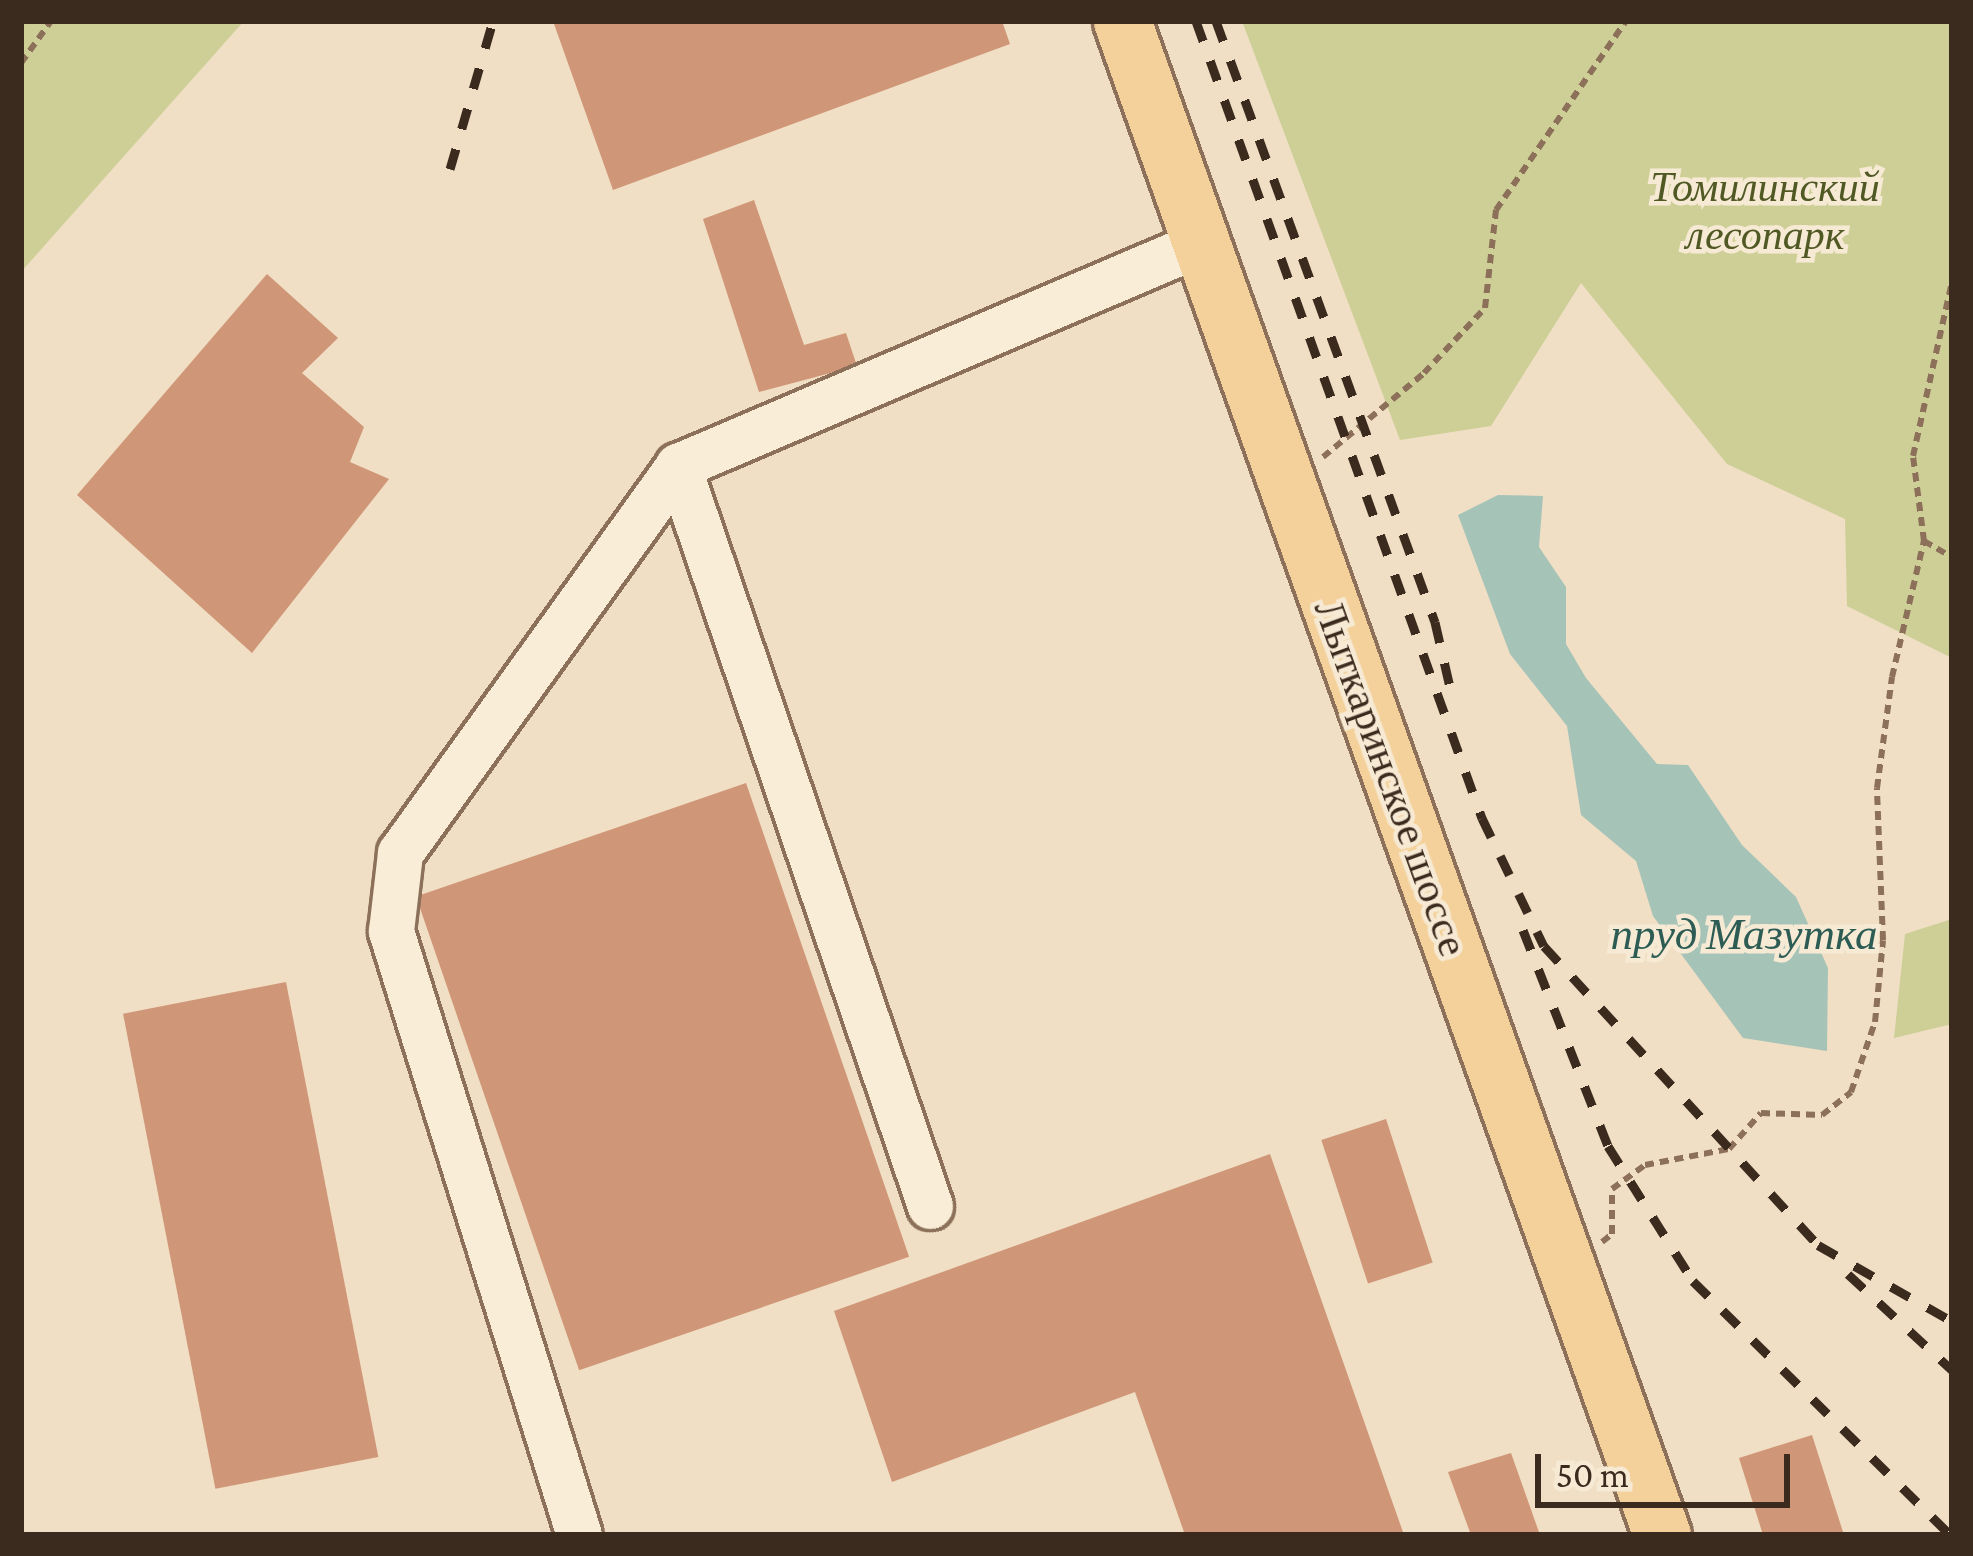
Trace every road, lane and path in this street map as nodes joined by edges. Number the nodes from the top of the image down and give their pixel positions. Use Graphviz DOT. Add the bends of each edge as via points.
graph roads {
  1 [pos="51,21"];
  2 [pos="1122,21"];
  3 [pos="1626,21"];
  4 [pos="21,63"];
  5 [pos="1201,243"];
  6 [pos="1952,281"];
  7 [pos="1316,463"];
  8 [pos="678,466"];
  9 [pos="1924,541"];
  10 [pos="1952,557"];
  11 [pos="930,1206"];
  12 [pos="1565,1269"];
  13 [pos="579,1535"];
  14 [pos="1662,1535"];
  1 -- 4 [label="path"];
  2 -- 5 [label="main road, Лыткаринское шоссе"];
  3 -- 7 [label="path" via="1496,210 1485,308 1424,374"];
  5 -- 8 [label="lane"];
  5 -- 12 [label="main road, Лыткаринское шоссе"];
  6 -- 9 [label="path" via="1913,456"];
  8 -- 11 [label="lane"];
  8 -- 13 [label="lane" via="400,853 391,931"];
  9 -- 10 [label="path"];
  9 -- 12 [label="path" via="1892,677 1877,788 1883,940 1875,1022 1851,1092 1822,1115 1761,1112 1729,1149 1645,1165 1612,1189 1612,1234"];
  12 -- 14 [label="main road, Лыткаринское шоссе"];
}
